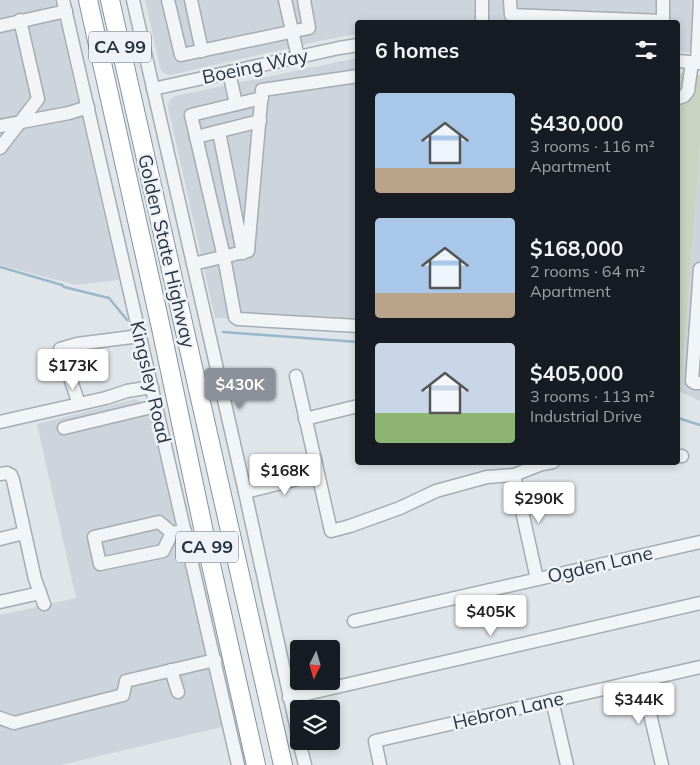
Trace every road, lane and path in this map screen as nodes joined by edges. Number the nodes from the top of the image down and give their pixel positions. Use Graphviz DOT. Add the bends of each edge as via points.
graph roads {
  1 [pos="88,0"];
  2 [pos="110,0"];
  3 [pos="133,0"];
  4 [pos="168,0"];
  5 [pos="191,0"];
  6 [pos="285,0"];
  7 [pos="304,0"];
  8 [pos="482,0"];
  9 [pos="510,0"];
  10 [pos="663,0"];
  11 [pos="700,0"];
  12 [pos="65,6"];
  13 [pos="20,20"];
  14 [pos="482,20"];
  15 [pos="619,20"];
  16 [pos="662,20"];
  17 [pos="0,26"];
  18 [pos="293,32"];
  19 [pos="355,46"];
  20 [pos="202,51"];
  21 [pos="298,57"];
  22 [pos="680,61"];
  23 [pos="696,63"];
  24 [pos="229,72"];
  25 [pos="355,76"];
  26 [pos="153,89"];
  27 [pos="262,98"];
  28 [pos="680,98"];
  29 [pos="236,104"];
  30 [pos="88,107"];
  31 [pos="260,121"];
  32 [pos="20,122"];
  33 [pos="0,126"];
  34 [pos="219,132"];
  35 [pos="196,137"];
  36 [pos="0,148"];
  37 [pos="243,253"];
  38 [pos="224,257"];
  39 [pos="193,264"];
  40 [pos="700,269"];
  41 [pos="698,312"];
  42 [pos="355,326"];
  43 [pos="140,336"];
  44 [pos="296,376"];
  45 [pos="700,383"];
  46 [pos="152,387"];
  47 [pos="79,404"];
  48 [pos="156,406"];
  49 [pos="355,407"];
  50 [pos="305,419"];
  51 [pos="0,422"];
  52 [pos="64,428"];
  53 [pos="539,465"];
  54 [pos="0,474"];
  55 [pos="318,474"];
  56 [pos="514,475"];
  57 [pos="245,492"];
  58 [pos="185,531"];
  59 [pos="24,533"];
  60 [pos="172,533"];
  61 [pos="0,539"];
  62 [pos="700,542"];
  63 [pos="537,579"];
  64 [pos="0,602"];
  65 [pos="700,603"];
  66 [pos="354,621"];
  67 [pos="215,660"];
  68 [pos="700,667"];
  69 [pos="171,670"];
  70 [pos="642,680"];
  71 [pos="178,692"];
  72 [pos="289,698"];
  73 [pos="552,700"];
  74 [pos="290,702"];
  75 [pos="0,718"];
  76 [pos="301,750"];
  77 [pos="238,765"];
  78 [pos="256,765"];
  79 [pos="283,765"];
  80 [pos="305,765"];
  81 [pos="380,765"];
  82 [pos="567,765"];
  83 [pos="662,765"];
  1 -- 78 [label="highway, Golden State Highway / CA 99"];
  2 -- 79 [label="highway, Golden State Highway / CA 99"];
  3 -- 26 [label="street"];
  4 -- 20 [label="street" via="181,55"];
  5 -- 20 [label="street"];
  6 -- 18 [label="street"];
  7 -- 18 [label="street" via="309,28"];
  8 -- 14 [label="street"];
  9 -- 15 [label="street" via="511,15"];
  10 -- 16 [label="street"];
  11 -- 23 [label="street"];
  12 -- 13 [label="street"];
  12 -- 30 [label="street, Kingsley Road"];
  13 -- 17 [label="street"];
  13 -- 32 [label="street" via="38,99"];
  18 -- 20 [label="street"];
  18 -- 21 [label="street"];
  19 -- 21 [label="street, Boeing Way"];
  21 -- 24 [label="street, Boeing Way"];
  22 -- 23 [label="street"];
  23 -- 28 [label="street" via="688,91"];
  24 -- 26 [label="street, Boeing Way"];
  24 -- 29 [label="street"];
  25 -- 27 [label="street" via="262,90"];
  26 -- 39 [label="street"];
  27 -- 29 [label="street"];
  27 -- 31 [label="street"];
  29 -- 35 [label="street" via="191,115"];
  30 -- 32 [label="street"];
  30 -- 43 [label="street, Kingsley Road"];
  31 -- 34 [label="street"];
  31 -- 37 [label="street" via="248,252"];
  32 -- 33 [label="street"];
  32 -- 36 [label="street"];
  34 -- 35 [label="street"];
  34 -- 37 [label="street"];
  35 -- 38 [label="street"];
  37 -- 38 [label="street"];
  38 -- 39 [label="street"];
  38 -- 42 [label="street" via="238,319"];
  39 -- 57 [label="street"];
  40 -- 41 [label="street"];
  41 -- 45 [label="street" via="692,381"];
  43 -- 46 [label="street, Kingsley Road"];
  43 -- 47 [label="street" via="60,349"];
  44 -- 50 [label="street"];
  46 -- 47 [label="street"];
  46 -- 48 [label="street, Kingsley Road"];
  47 -- 51 [label="street"];
  48 -- 52 [label="street"];
  48 -- 58 [label="street, Kingsley Road"];
  49 -- 50 [label="street"];
  50 -- 55 [label="street"];
  53 -- 56 [label="street"];
  54 -- 59 [label="street" via="11,475"];
  55 -- 56 [label="street" via="331,531 400,508 436,491 487,477"];
  55 -- 57 [label="street"];
  56 -- 63 [label="street"];
  57 -- 72 [label="street"];
  58 -- 60 [label="street"];
  58 -- 67 [label="street, Kingsley Road"];
  59 -- 61 [label="street"];
  59 -- 64 [label="street" via="42,598"];
  60 -- 60 [label="street" via="159,522 94,537 100,564 164,551"];
  62 -- 63 [label="street, Ogden Lane"];
  63 -- 66 [label="street, Ogden Lane"];
  65 -- 72 [label="street"];
  67 -- 69 [label="street"];
  67 -- 77 [label="street, Kingsley Road"];
  68 -- 70 [label="street, Hebron Lane"];
  69 -- 71 [label="street"];
  69 -- 75 [label="street" via="126,681 123,695 14,723"];
  70 -- 73 [label="street, Hebron Lane"];
  70 -- 83 [label="street"];
  72 -- 74 [label="street"];
  73 -- 81 [label="street, Hebron Lane" via="374,740"];
  73 -- 82 [label="street"];
  76 -- 80 [label="street"];
}
